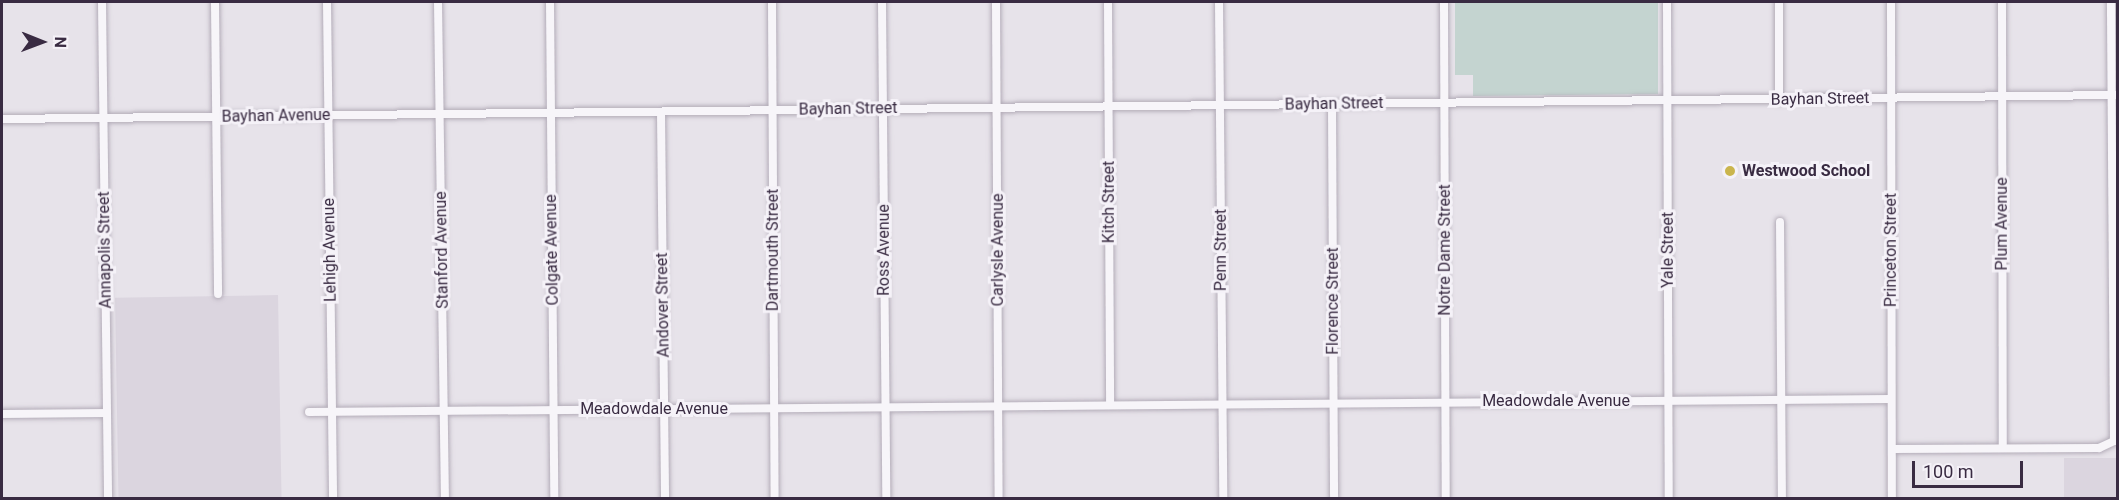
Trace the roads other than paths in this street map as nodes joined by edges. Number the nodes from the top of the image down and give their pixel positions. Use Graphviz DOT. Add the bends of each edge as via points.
graph roads {
  1 [pos="102,2"];
  2 [pos="215,2"];
  3 [pos="327,2"];
  4 [pos="438,2"];
  5 [pos="550,2"];
  6 [pos="772,2"];
  7 [pos="882,2"];
  8 [pos="996,2"];
  9 [pos="1108,2"];
  10 [pos="1220,2"];
  11 [pos="1444,2"];
  12 [pos="1667,2"];
  13 [pos="1779,2"];
  14 [pos="1891,2"];
  15 [pos="2002,2"];
  16 [pos="2111,2"];
  17 [pos="2115,95"];
  18 [pos="2002,97"];
  19 [pos="1891,98"];
  20 [pos="1779,100"];
  21 [pos="1667,101"];
  22 [pos="1444,104"];
  23 [pos="1332,105"];
  24 [pos="1220,106"];
  25 [pos="1108,107"];
  26 [pos="997,108"];
  27 [pos="883,109"];
  28 [pos="772,110"];
  29 [pos="661,112"];
  30 [pos="551,113"];
  31 [pos="440,114"];
  32 [pos="328,116"];
  33 [pos="216,117"];
  34 [pos="104,118"];
  35 [pos="2,119"];
  36 [pos="1780,222"];
  37 [pos="218,294"];
  38 [pos="1781,399"];
  39 [pos="1891,399"];
  40 [pos="1669,400"];
  41 [pos="1445,401"];
  42 [pos="1333,402"];
  43 [pos="1222,403"];
  44 [pos="999,404"];
  45 [pos="1110,404"];
  46 [pos="885,407"];
  47 [pos="774,408"];
  48 [pos="554,409"];
  49 [pos="665,409"];
  50 [pos="444,411"];
  51 [pos="309,412"];
  52 [pos="332,412"];
  53 [pos="107,413"];
  54 [pos="2,414"];
  55 [pos="2003,447"];
  56 [pos="1892,449"];
  57 [pos="108,498"];
  58 [pos="333,498"];
  59 [pos="445,498"];
  60 [pos="554,498"];
  61 [pos="665,498"];
  62 [pos="775,498"];
  63 [pos="886,498"];
  64 [pos="999,498"];
  65 [pos="1223,498"];
  66 [pos="1334,498"];
  67 [pos="1446,498"];
  68 [pos="1669,498"];
  69 [pos="1782,498"];
  70 [pos="1892,498"];
  1 -- 34 [label="street, Annapolis Street"];
  2 -- 33 [label="street"];
  3 -- 32 [label="street, Lehigh Avenue"];
  4 -- 31 [label="street, Stanford Avenue"];
  5 -- 30 [label="street, Colgate Avenue"];
  6 -- 28 [label="street, Dartmouth Street"];
  7 -- 27 [label="street, Ross Avenue"];
  8 -- 26 [label="street, Carlysle Avenue"];
  9 -- 25 [label="street, Kitch Street"];
  10 -- 24 [label="street, Penn Street"];
  11 -- 22 [label="street, Notre Dame Street"];
  12 -- 21 [label="street, Yale Street"];
  13 -- 20 [label="street"];
  14 -- 19 [label="street, Princeton Street"];
  15 -- 18 [label="street, Plum Avenue"];
  16 -- 17 [label="street"];
  17 -- 18 [label="street, Bayhan Street"];
  17 -- 55 [label="street" via="2114,441 2099,448"];
  18 -- 19 [label="street, Bayhan Street"];
  18 -- 55 [label="street, Plum Avenue"];
  19 -- 20 [label="street, Bayhan Street"];
  19 -- 39 [label="street, Princeton Street"];
  20 -- 21 [label="street, Bayhan Street"];
  21 -- 22 [label="street, Bayhan Street"];
  21 -- 40 [label="street, Yale Street"];
  22 -- 23 [label="street, Bayhan Street"];
  22 -- 41 [label="street, Notre Dame Street"];
  23 -- 24 [label="street, Bayhan Street"];
  23 -- 42 [label="street, Florence Street"];
  24 -- 25 [label="street, Bayhan Street"];
  24 -- 43 [label="street, Penn Street"];
  25 -- 26 [label="street, Bayhan Street"];
  25 -- 45 [label="street, Kitch Street"];
  26 -- 27 [label="street, Bayhan Street"];
  26 -- 44 [label="street, Carlysle Avenue"];
  27 -- 28 [label="street, Bayhan Street"];
  27 -- 46 [label="street, Ross Avenue"];
  28 -- 29 [label="street, Bayhan Street"];
  28 -- 47 [label="street, Dartmouth Street"];
  29 -- 30 [label="street, Bayhan Street"];
  29 -- 49 [label="street, Andover Street"];
  30 -- 31 [label="street, Bayhan Avenue"];
  30 -- 48 [label="street, Colgate Avenue"];
  31 -- 32 [label="street, Bayhan Avenue"];
  31 -- 50 [label="street, Stanford Avenue"];
  32 -- 33 [label="street, Bayhan Avenue"];
  32 -- 52 [label="street, Lehigh Avenue"];
  33 -- 34 [label="street, Bayhan Avenue"];
  33 -- 37 [label="street"];
  34 -- 35 [label="street, Bayhan Avenue"];
  34 -- 53 [label="street, Annapolis Street"];
  36 -- 38 [label="street"];
  38 -- 39 [label="street, Meadowdale Avenue"];
  38 -- 40 [label="street, Meadowdale Avenue"];
  38 -- 69 [label="street"];
  39 -- 56 [label="street, Princeton Street"];
  40 -- 41 [label="street, Meadowdale Avenue"];
  40 -- 68 [label="street, Yale Street"];
  41 -- 42 [label="street, Meadowdale Avenue"];
  41 -- 67 [label="street, Notre Dame Street"];
  42 -- 43 [label="street, Meadowdale Avenue"];
  42 -- 66 [label="street, Florence Street"];
  43 -- 45 [label="street, Meadowdale Avenue"];
  43 -- 65 [label="street, Penn Street"];
  44 -- 45 [label="street, Meadowdale Avenue"];
  44 -- 46 [label="street, Meadowdale Avenue"];
  44 -- 64 [label="street, Carlysle Avenue"];
  46 -- 47 [label="street, Meadowdale Avenue"];
  46 -- 63 [label="street, Ross Avenue"];
  47 -- 49 [label="street, Meadowdale Avenue"];
  47 -- 62 [label="street, Dartmouth Street"];
  48 -- 49 [label="street, Meadowdale Avenue"];
  48 -- 50 [label="street, Meadowdale Avenue"];
  48 -- 60 [label="street, Colgate Avenue"];
  49 -- 61 [label="street, Andover Street"];
  50 -- 52 [label="street, Meadowdale Avenue"];
  50 -- 59 [label="street, Stanford Avenue"];
  51 -- 52 [label="street, Meadowdale Avenue"];
  52 -- 58 [label="street, Lehigh Avenue"];
  53 -- 54 [label="street"];
  53 -- 57 [label="street, Annapolis Street"];
  55 -- 56 [label="street"];
  56 -- 70 [label="street, Princeton Street"];
}
